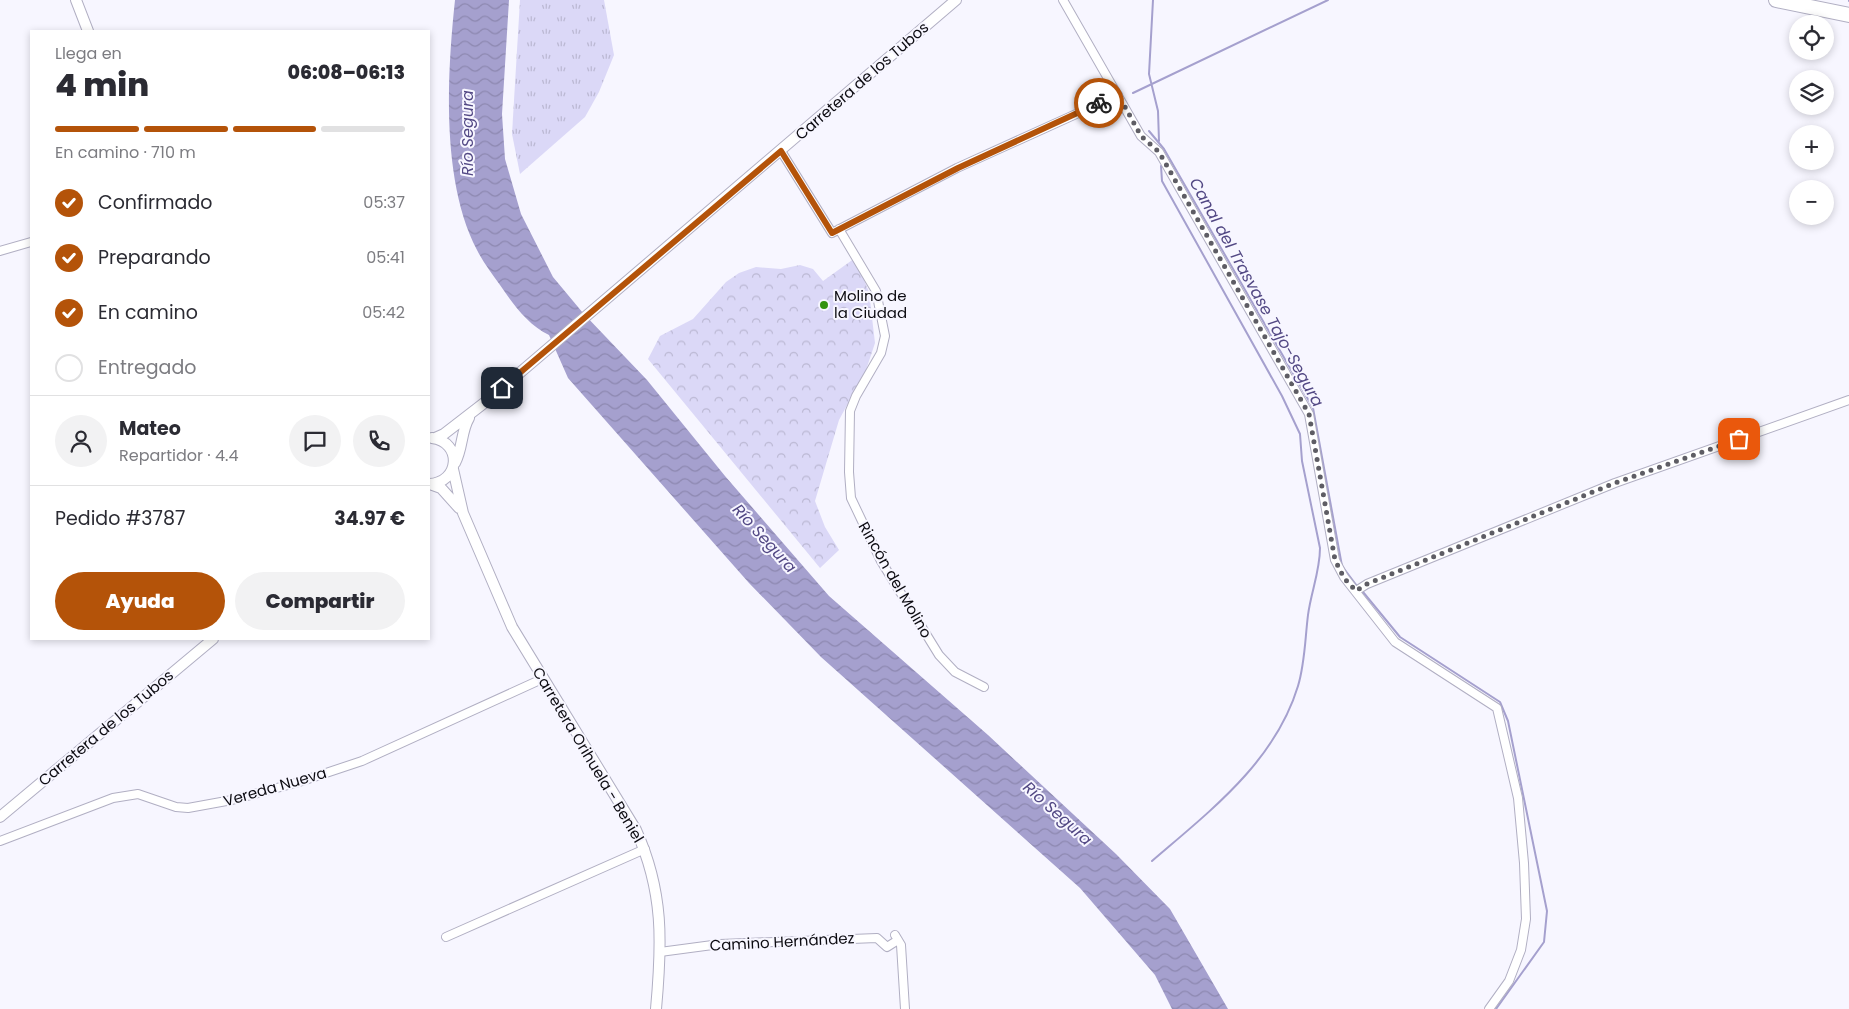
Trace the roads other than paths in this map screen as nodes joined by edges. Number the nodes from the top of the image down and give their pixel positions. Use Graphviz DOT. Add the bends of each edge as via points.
graph roads {
  1 [pos="76,0"];
  2 [pos="956,0"];
  3 [pos="1062,0"];
  4 [pos="1776,0"];
  5 [pos="1849,15"];
  6 [pos="88,30"];
  7 [pos="1118,94"];
  8 [pos="781,151"];
  9 [pos="839,229"];
  10 [pos="30,242"];
  11 [pos="0,251"];
  12 [pos="1849,400"];
  13 [pos="471,415"];
  14 [pos="431,438"];
  15 [pos="453,467"];
  16 [pos="430,484"];
  17 [pos="430,484"];
  18 [pos="463,514"];
  19 [pos="1356,591"];
  20 [pos="211,640"];
  21 [pos="542,679"];
  22 [pos="984,687"];
  23 [pos="0,817"];
  24 [pos="0,841"];
  25 [pos="645,849"];
  26 [pos="446,937"];
  27 [pos="660,952"];
  28 [pos="656,1009"];
  29 [pos="904,1009"];
  30 [pos="1489,1009"];
  1 -- 6 [label="street"];
  2 -- 8 [label="street, Carretera de los Tubos"];
  3 -- 7 [label="street"];
  4 -- 5 [label="highway"];
  7 -- 9 [label="street" via="958,168"];
  7 -- 19 [label="street" via="1141,136 1159,152 1309,414 1335,560 1344,578"];
  8 -- 9 [label="street" via="832,233"];
  8 -- 13 [label="street, Carretera de los Tubos"];
  9 -- 22 [label="street, Rincón del Molino" via="876,291 885,336 881,354 850,411 851,498 881,561 939,655 955,672"];
  10 -- 11 [label="street"];
  12 -- 19 [label="street" via="1615,483"];
  13 -- 14 [label="street, Carretera de los Tubos"];
  13 -- 15 [label="street"];
  14 -- 15 [label="street, Carretera Orihuela - Beniel" via="444,442 451,450"];
  15 -- 16 [label="street" via="444,480"];
  15 -- 18 [label="street, Carretera Orihuela - Beniel"];
  17 -- 18 [label="street, Carretera Orihuela - Beniel" via="441,488"];
  18 -- 21 [label="street, Carretera Orihuela - Beniel" via="512,626"];
  19 -- 30 [label="street" via="1396,642 1497,708 1518,798 1526,919 1521,950 1509,981"];
  20 -- 23 [label="street, Carretera de los Tubos"];
  21 -- 24 [label="street, Vereda Nueva" via="362,761 299,782 188,808 138,794 113,798"];
  21 -- 25 [label="street, Carretera Orihuela - Beniel"];
  25 -- 26 [label="street"];
  25 -- 27 [label="street, Carretera Orihuela - Beniel" via="659,902"];
  27 -- 28 [label="street, Carretera Orihuela - Beniel"];
  27 -- 29 [label="street, Camino Hernández" via="720,944 877,938 887,947 897,938 901,945"];
}
